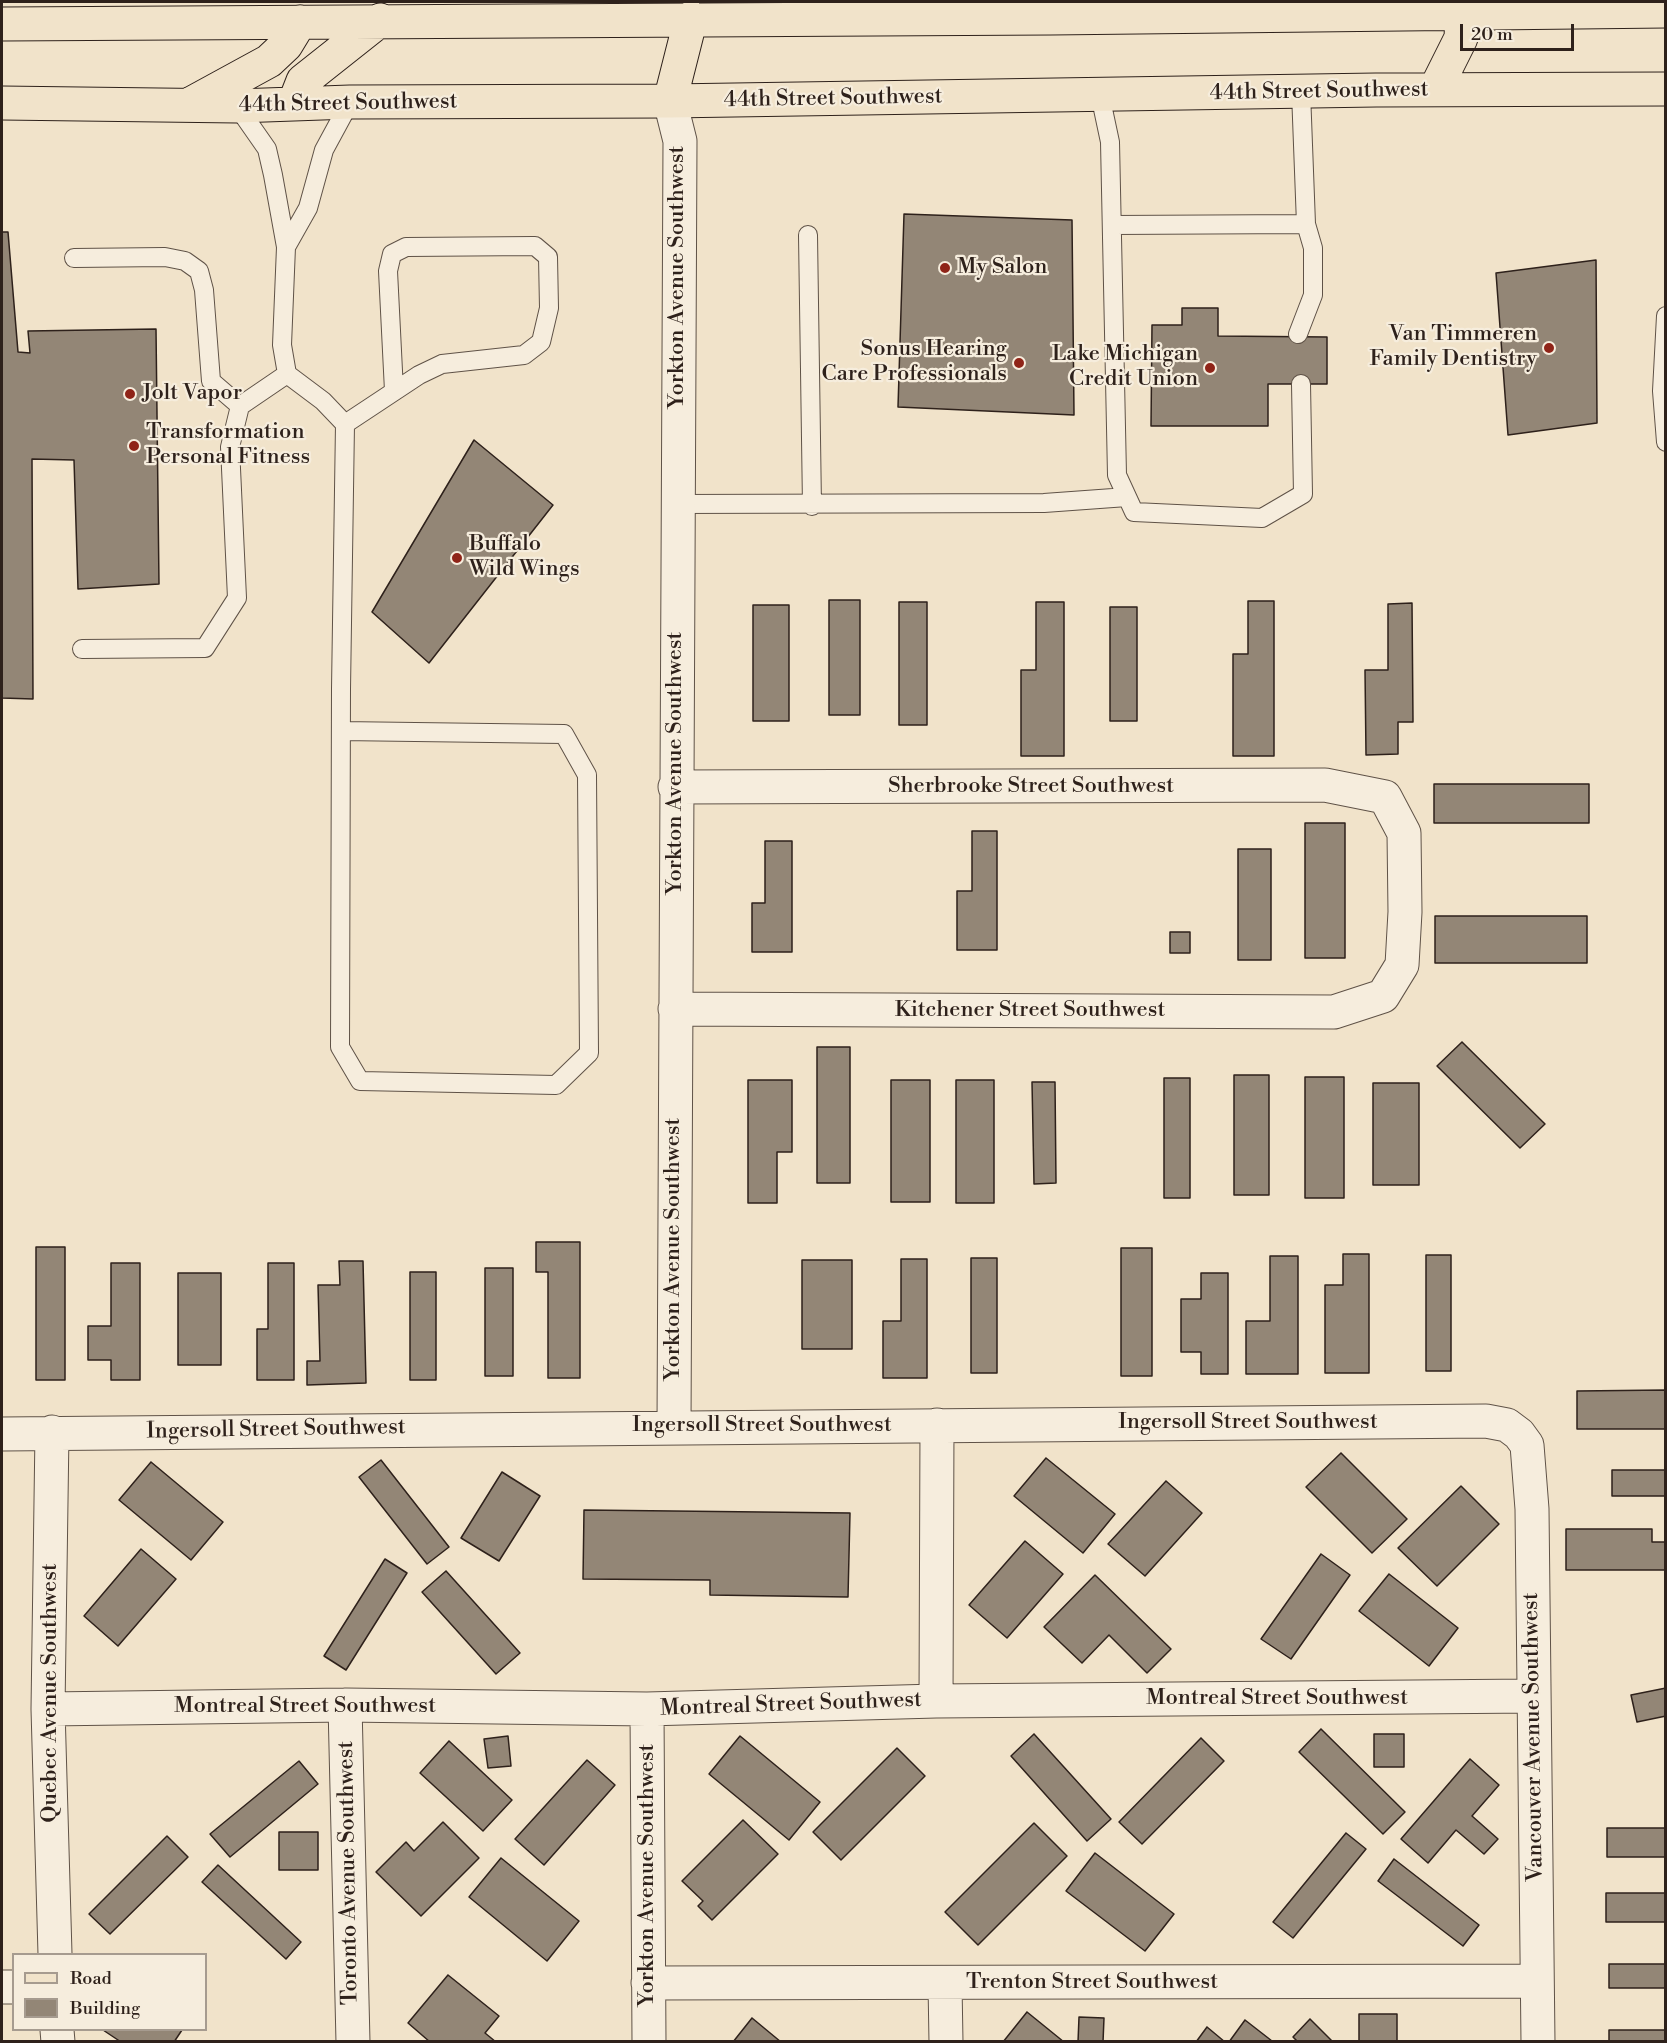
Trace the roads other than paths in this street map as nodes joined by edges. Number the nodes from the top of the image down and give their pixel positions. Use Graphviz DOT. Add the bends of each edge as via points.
graph roads {
  1 [pos="1036,10"];
  2 [pos="1665,11"];
  3 [pos="300,12"];
  4 [pos="1462,14"];
  5 [pos="691,18"];
  6 [pos="380,21"];
  7 [pos="2,24"];
  8 [pos="1665,89"];
  9 [pos="1435,90"];
  10 [pos="1301,92"];
  11 [pos="1100,95"];
  12 [pos="670,101"];
  13 [pos="350,102"];
  14 [pos="2,103"];
  15 [pos="294,104"];
  16 [pos="188,106"];
  17 [pos="237,106"];
  18 [pos="1305,224"];
  19 [pos="1112,225"];
  20 [pos="808,234"];
  21 [pos="286,247"];
  22 [pos="74,258"];
  23 [pos="1665,316"];
  24 [pos="1298,334"];
  25 [pos="287,374"];
  26 [pos="1301,384"];
  27 [pos="394,391"];
  28 [pos="240,406"];
  29 [pos="345,424"];
  30 [pos="1665,442"];
  31 [pos="1127,497"];
  32 [pos="677,504"];
  33 [pos="812,506"];
  34 [pos="82,649"];
  35 [pos="341,731"];
  36 [pos="675,787"];
  37 [pos="1383,996"];
  38 [pos="675,1009"];
  39 [pos="937,1425"];
  40 [pos="674,1426"];
  41 [pos="52,1432"];
  42 [pos="2,1434"];
  43 [pos="1519,1434"];
  44 [pos="1533,1696"];
  45 [pos="936,1701"];
  46 [pos="345,1705"];
  47 [pos="48,1709"];
  48 [pos="646,1709"];
  49 [pos="55,1953"];
  50 [pos="1537,1981"];
  51 [pos="648,1983"];
  52 [pos="945,1984"];
  53 [pos="353,2042"];
  54 [pos="649,2042"];
  55 [pos="946,2042"];
  56 [pos="1538,2042"];
  1 -- 4 [label="main road"];
  1 -- 5 [label="main road"];
  2 -- 4 [label="main road"];
  3 -- 6 [label="main road"];
  3 -- 7 [label="main road"];
  3 -- 16 [label="main road" via="286,45 269,61"];
  4 -- 9 [label="main road" via="1461,38"];
  5 -- 6 [label="main road"];
  5 -- 12 [label="main road"];
  6 -- 15 [label="main road" via="303,81"];
  8 -- 9 [label="main road, 44th Street Southwest"];
  9 -- 10 [label="main road, 44th Street Southwest"];
  10 -- 11 [label="main road, 44th Street Southwest"];
  10 -- 18 [label="lane"];
  11 -- 12 [label="main road, 44th Street Southwest"];
  11 -- 19 [label="lane" via="1110,142"];
  12 -- 13 [label="main road, 44th Street Southwest"];
  12 -- 32 [label="street, Yorkton Avenue Southwest" via="680,141"];
  13 -- 15 [label="main road, 44th Street Southwest"];
  13 -- 21 [label="lane" via="324,150 308,208"];
  14 -- 16 [label="main road, 44th Street Southwest"];
  15 -- 17 [label="main road, 44th Street Southwest"];
  16 -- 17 [label="main road, 44th Street Southwest"];
  17 -- 21 [label="lane" via="267,149"];
  18 -- 19 [label="lane"];
  18 -- 24 [label="lane" via="1313,248 1313,296"];
  19 -- 31 [label="lane" via="1117,475"];
  20 -- 33 [label="lane"];
  21 -- 25 [label="lane" via="282,345"];
  22 -- 28 [label="lane" via="165,257 185,261 199,271 211,381"];
  23 -- 30 [label="lane"];
  25 -- 28 [label="lane"];
  25 -- 29 [label="lane" via="323,401"];
  26 -- 31 [label="lane" via="1303,494 1262,518 1134,512"];
  27 -- 27 [label="lane" via="442,364 524,354 542,342 549,308 548,257 535,246 406,247 392,254 388,271"];
  27 -- 29 [label="lane"];
  28 -- 34 [label="lane" via="230,447 237,598 205,648"];
  29 -- 35 [label="lane"];
  31 -- 33 [label="lane" via="1044,503"];
  32 -- 33 [label="lane"];
  32 -- 36 [label="street, Yorkton Avenue Southwest"];
  35 -- 35 [label="lane" via="340,1047 360,1081 556,1085 589,1053 587,775 564,734"];
  36 -- 37 [label="street, Sherbrooke Street Southwest" via="1325,785 1385,797 1404,833 1406,912 1402,965"];
  36 -- 38 [label="street, Yorkton Avenue Southwest"];
  37 -- 38 [label="street, Kitchener Street Southwest" via="1334,1012"];
  38 -- 40 [label="street, Yorkton Avenue Southwest"];
  39 -- 40 [label="street, Ingersoll Street Southwest"];
  39 -- 43 [label="street, Ingersoll Street Southwest" via="1486,1421 1507,1425"];
  39 -- 45 [label="street"];
  40 -- 41 [label="street, Ingersoll Street Southwest"];
  41 -- 42 [label="street, Ingersoll Street Southwest"];
  41 -- 47 [label="street, Quebec Avenue Southwest"];
  43 -- 44 [label="street, Vancouver Avenue Southwest" via="1527,1445 1532,1509"];
  44 -- 45 [label="street, Montreal Street Southwest"];
  44 -- 50 [label="street, Vancouver Avenue Southwest"];
  45 -- 48 [label="street, Montreal Street Southwest"];
  46 -- 47 [label="street, Montreal Street Southwest"];
  46 -- 48 [label="street, Montreal Street Southwest"];
  46 -- 53 [label="street, Toronto Avenue Southwest"];
  47 -- 49 [label="street, Quebec Avenue Southwest"];
  48 -- 51 [label="street, Yorkton Avenue Southwest"];
  50 -- 52 [label="street, Trenton Street Southwest"];
  50 -- 56 [label="street, Vancouver Avenue Southwest"];
  51 -- 52 [label="street, Trenton Street Southwest"];
  51 -- 54 [label="street, Yorkton Avenue Southwest"];
  52 -- 55 [label="street"];
}
